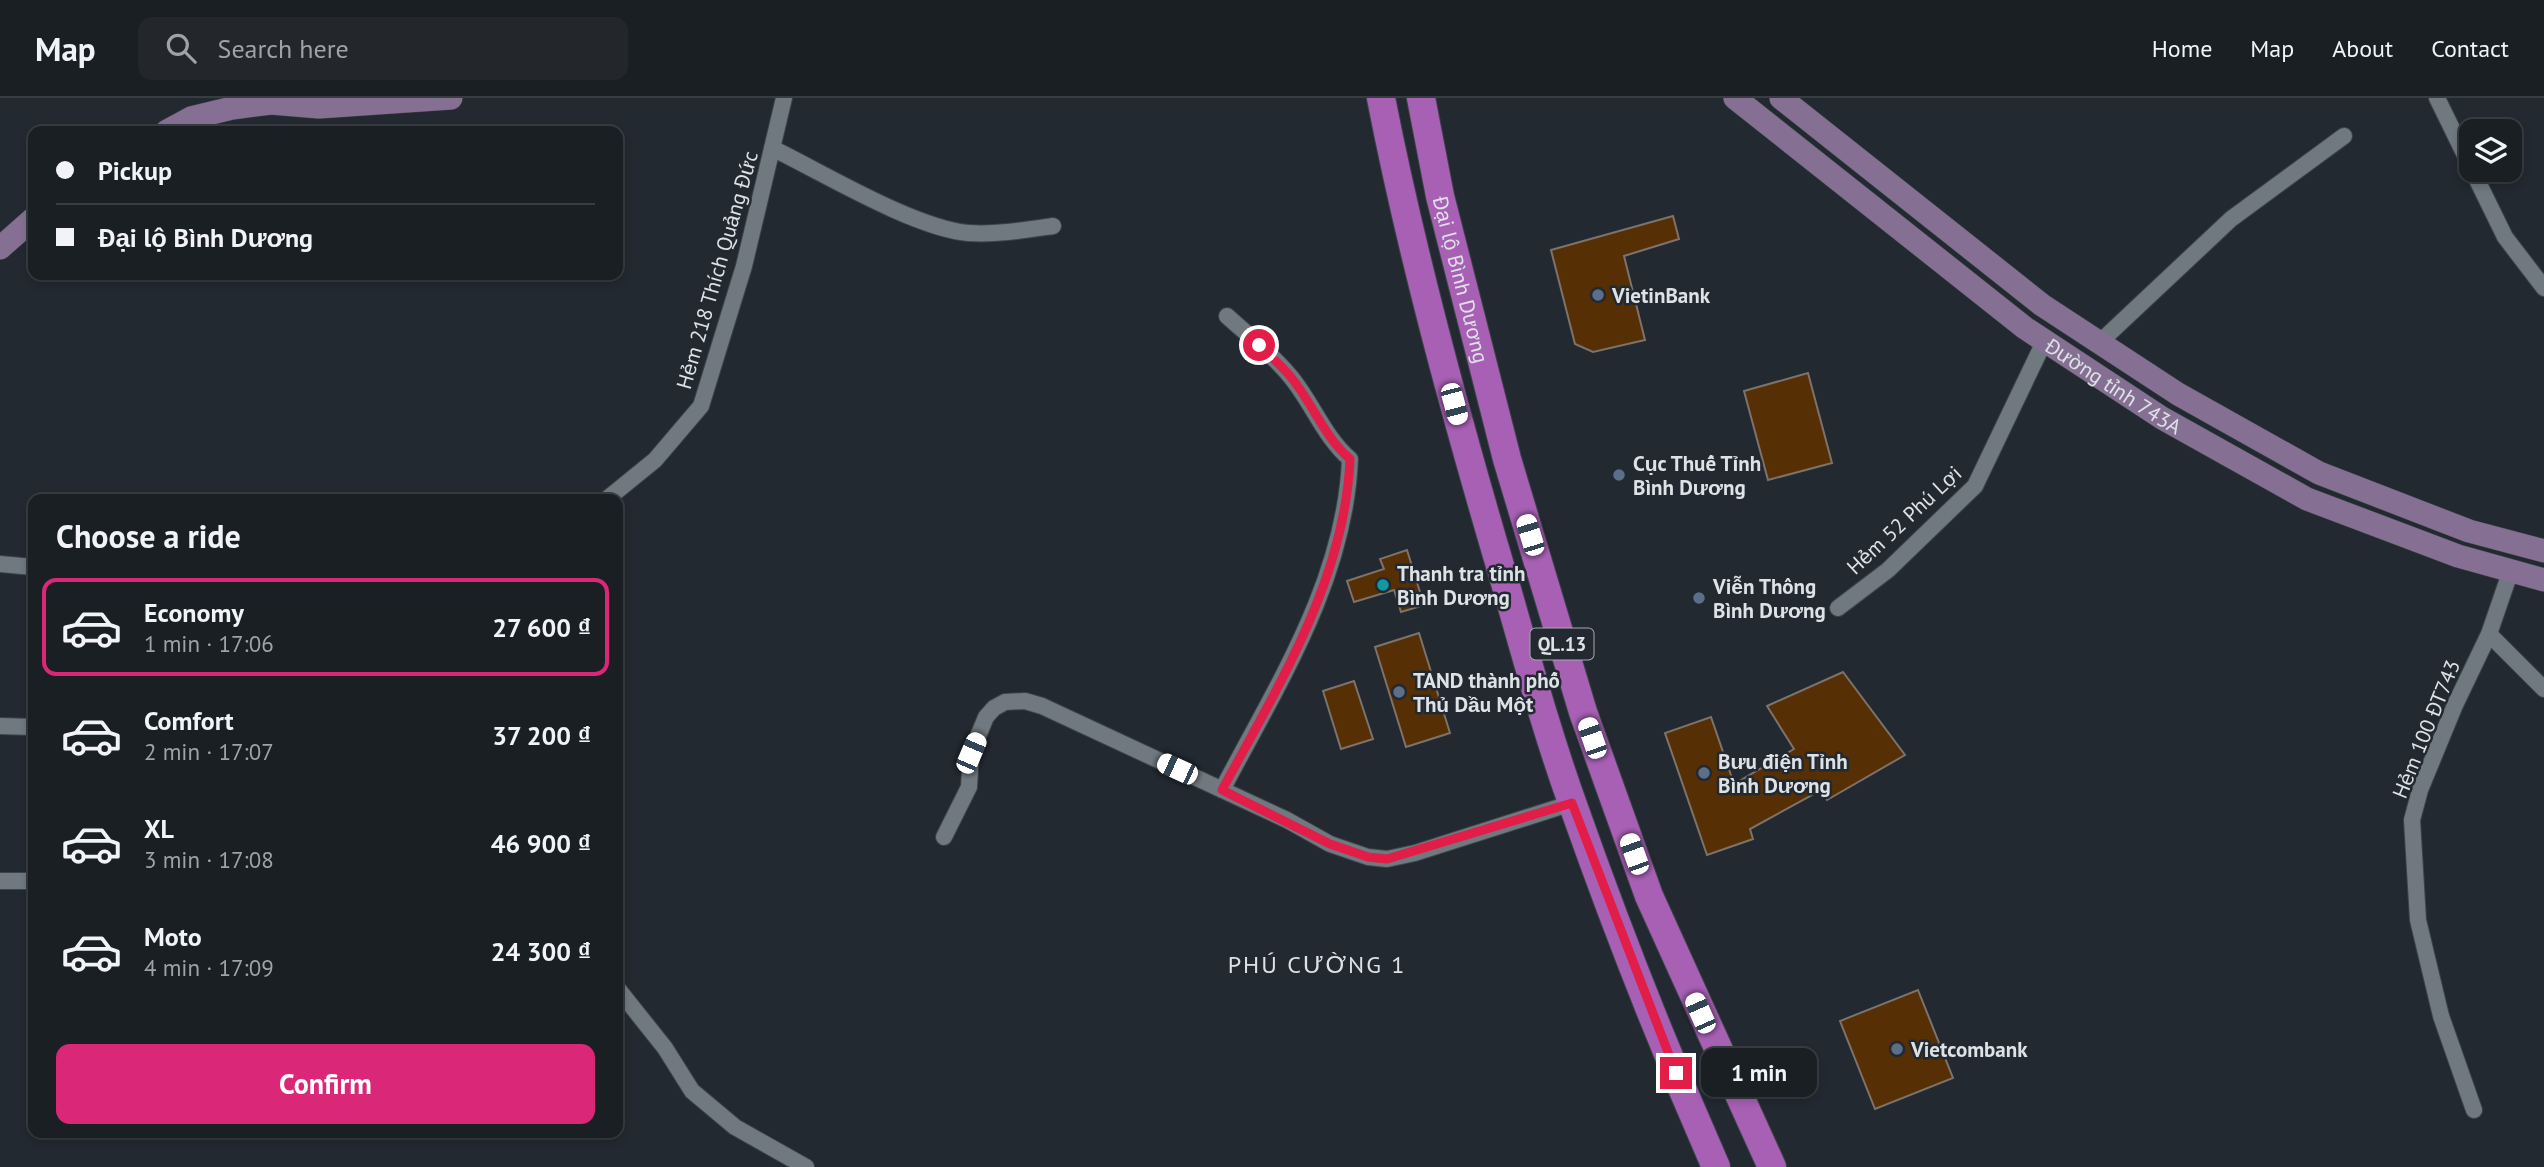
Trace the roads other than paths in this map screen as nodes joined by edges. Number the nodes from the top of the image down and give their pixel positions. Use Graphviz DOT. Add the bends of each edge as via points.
graph roads {
  1 [pos="451,98"];
  2 [pos="784,98"];
  3 [pos="1381,98"];
  4 [pos="1421,98"];
  5 [pos="1735,98"];
  6 [pos="1780,98"];
  7 [pos="2437,98"];
  8 [pos="278,101"];
  9 [pos="230,103"];
  10 [pos="1767,107"];
  11 [pos="176,126"];
  12 [pos="2344,136"];
  13 [pos="772,148"];
  14 [pos="28,223"];
  15 [pos="1053,226"];
  16 [pos="0,248"];
  17 [pos="2544,288"];
  18 [pos="1227,316"];
  19 [pos="2045,342"];
  20 [pos="2099,343"];
  21 [pos="613,494"];
  22 [pos="2544,551"];
  23 [pos="0,564"];
  24 [pos="28,567"];
  25 [pos="2511,570"];
  26 [pos="2544,580"];
  27 [pos="1838,608"];
  28 [pos="2489,634"];
  29 [pos="2544,689"];
  30 [pos="0,726"];
  31 [pos="28,727"];
  32 [pos="1222,790"];
  33 [pos="1611,790"];
  34 [pos="1572,803"];
  35 [pos="944,837"];
  36 [pos="0,881"];
  37 [pos="28,881"];
  38 [pos="623,995"];
  39 [pos="2474,1110"];
  40 [pos="773,1151"];
  41 [pos="767,1167"];
  42 [pos="806,1167"];
  43 [pos="1716,1167"];
  44 [pos="1772,1167"];
  1 -- 8 [label="main road" via="319,107"];
  2 -- 13 [label="street, Hẻm 218 Thích Quảng Đức"];
  3 -- 34 [label="highway, Đại lộ Bình Dương / QL.13" via="1400,197 1468,456"];
  4 -- 33 [label="highway, Đại lộ Bình Dương / QL.13" via="1440,196 1507,459"];
  5 -- 10 [label="main road, Đường tỉnh 743A"];
  6 -- 20 [label="main road, Đường tỉnh 743A" via="2042,305"];
  7 -- 17 [label="street" via="2505,237"];
  8 -- 9 [label="main road"];
  9 -- 11 [label="main road"];
  10 -- 19 [label="main road, Đường tỉnh 743A"];
  12 -- 20 [label="street" via="2231,219"];
  13 -- 15 [label="street" via="883,203 967,233"];
  13 -- 21 [label="street, Hẻm 218 Thích Quảng Đức" via="744,266 701,406 656,460"];
  14 -- 16 [label="main road"];
  18 -- 32 [label="street" via="1290,375 1334,446 1350,459 1347,505 1323,593"];
  19 -- 25 [label="main road, Đường tỉnh 743A" via="2162,418 2307,499 2458,556"];
  19 -- 27 [label="street, Hẻm 52 Phú Lợi" via="1975,486 1888,570"];
  20 -- 22 [label="main road, Đường tỉnh 743A" via="2178,394 2319,473 2469,531"];
  23 -- 24 [label="street"];
  25 -- 26 [label="main road, Đường tỉnh 743A"];
  25 -- 28 [label="street, Hẻm 100 ĐT743"];
  28 -- 29 [label="street"];
  28 -- 39 [label="street, Hẻm 100 ĐT743" via="2455,705 2412,820 2418,920 2441,1016"];
  30 -- 31 [label="street"];
  32 -- 34 [label="street" via="1330,844 1387,859"];
  32 -- 35 [label="street" via="1042,706 1006,702 986,717 971,753 969,787"];
  33 -- 34 [label="highway"];
  33 -- 44 [label="highway, Đại lộ Bình Dương / QL.13" via="1655,909"];
  34 -- 43 [label="highway, Đại lộ Bình Dương / QL.13"];
  36 -- 37 [label="street"];
  38 -- 40 [label="street" via="692,1091"];
  40 -- 41 [label="street"];
  40 -- 42 [label="street"];
}
